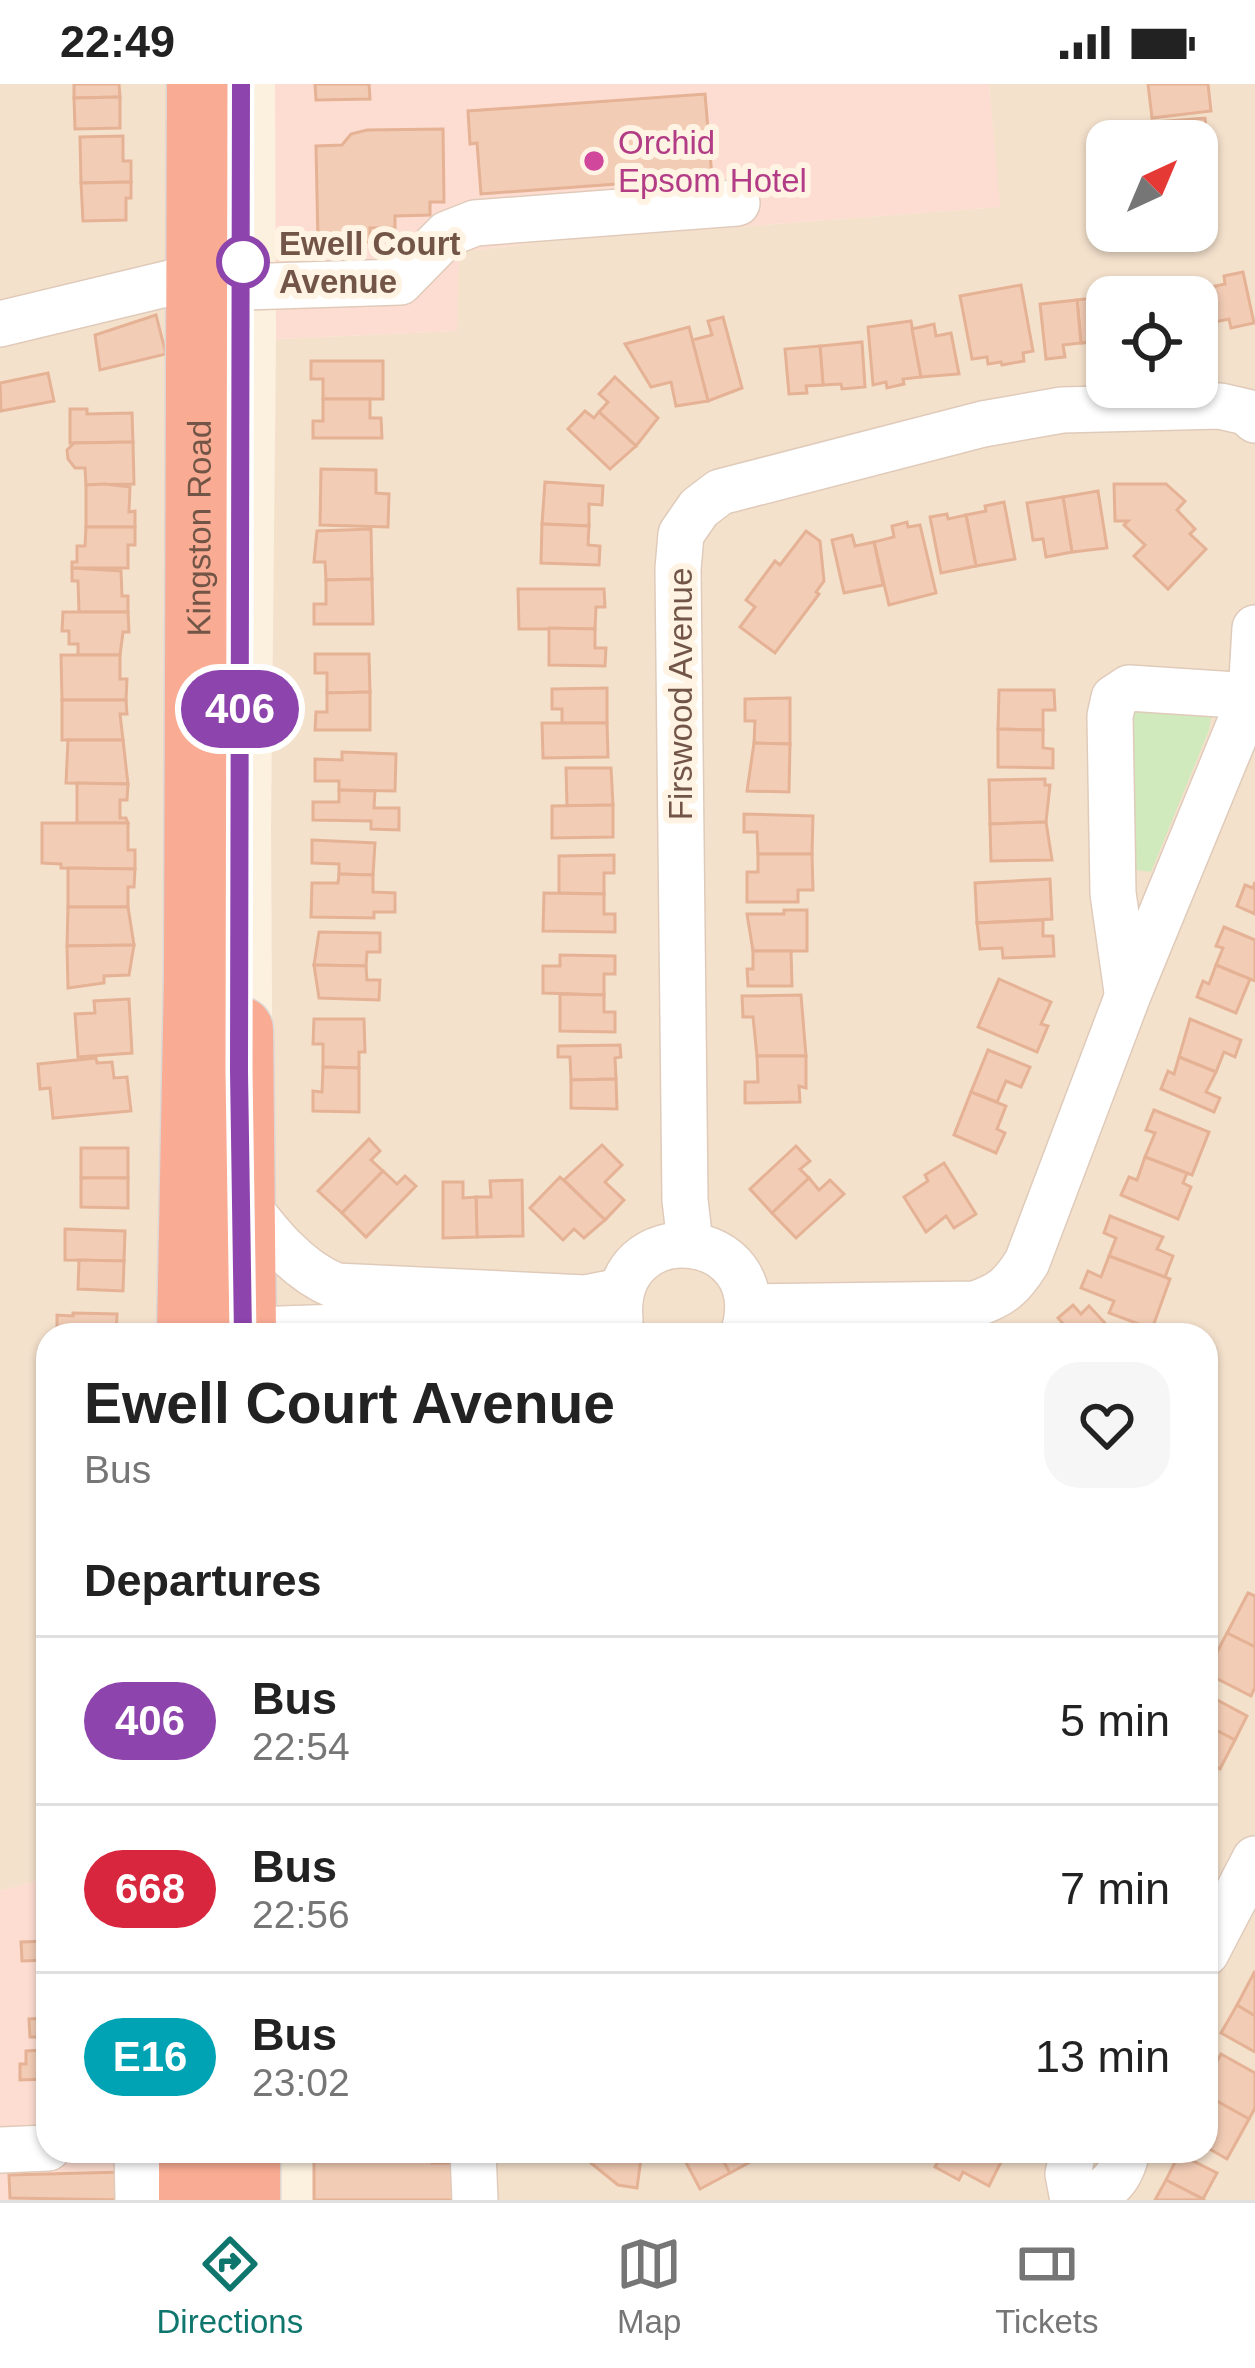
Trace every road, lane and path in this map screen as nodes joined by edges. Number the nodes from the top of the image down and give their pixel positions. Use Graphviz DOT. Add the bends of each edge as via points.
graph roads {
  1 [pos="200,84"];
  2 [pos="241,84"];
  3 [pos="737,203"];
  4 [pos="220,282"];
  5 [pos="0,324"];
  6 [pos="1255,420"];
  7 [pos="1255,628"];
  8 [pos="1251,696"];
  9 [pos="1128,995"];
  10 [pos="242,1198"];
  11 [pos="689,1244"];
  12 [pos="622,1320"];
  13 [pos="745,1321"];
  14 [pos="190,1323"];
  15 [pos="243,1323"];
  16 [pos="464,1323"];
  17 [pos="1255,1859"];
  18 [pos="1218,1930"];
  19 [pos="36,2148"];
  20 [pos="0,2150"];
  21 [pos="136,2163"];
  22 [pos="192,2163"];
  23 [pos="247,2163"];
  24 [pos="279,2163"];
  25 [pos="473,2163"];
  26 [pos="1070,2163"];
  27 [pos="1124,2163"];
  28 [pos="138,2200"];
  29 [pos="192,2200"];
  30 [pos="247,2200"];
  31 [pos="280,2200"];
  32 [pos="475,2200"];
  33 [pos="1077,2200"];
  1 -- 4 [label="highway, Kingston Road"];
  2 -- 4 [label="highway, Kingston Road"];
  3 -- 4 [label="street" via="475,223 447,234 400,282"];
  4 -- 5 [label="street"];
  4 -- 10 [label="highway, Kingston Road"];
  4 -- 14 [label="highway, Kingston Road"];
  6 -- 11 [label="street, Firswood Avenue" via="1220,406 1063,410 983,424 720,493 681,534"];
  7 -- 8 [label="street"];
  8 -- 9 [label="street"];
  8 -- 9 [label="street" via="1129,688 1114,698 1113,893"];
  9 -- 13 [label="street" via="1027,1262 1002,1294 975,1304"];
  10 -- 12 [label="street" via="269,1235 336,1286 585,1298"];
  10 -- 15 [label="highway, Kingston Road"];
  11 -- 12 [label="street" via="640,1260"];
  11 -- 13 [label="street" via="724,1258 746,1289"];
  12 -- 16 [label="street"];
  17 -- 18 [label="street"];
  19 -- 20 [label="street"];
  21 -- 28 [label="street"];
  22 -- 29 [label="highway"];
  23 -- 30 [label="highway"];
  24 -- 31 [label="street"];
  25 -- 32 [label="street"];
  26 -- 33 [label="street"];
  27 -- 33 [label="street" via="1104,2192"];
}
